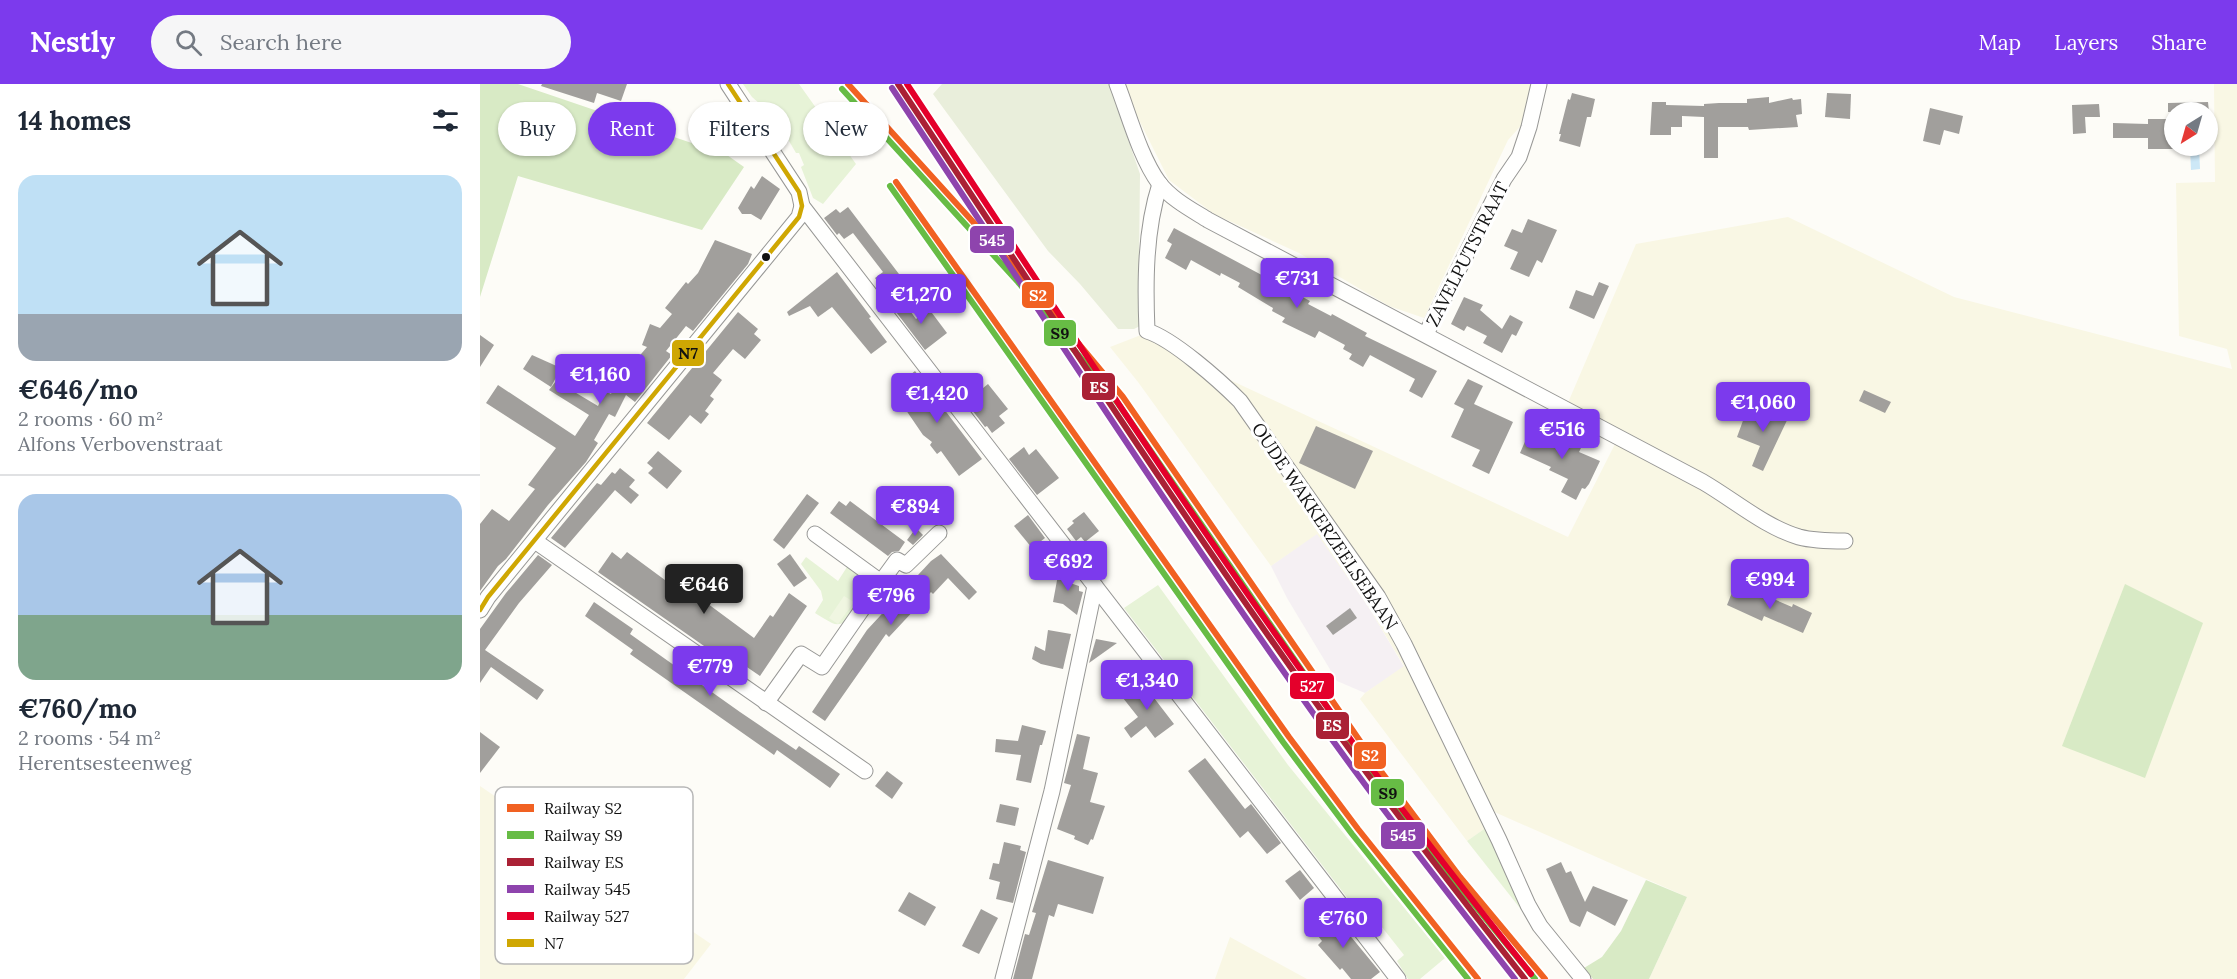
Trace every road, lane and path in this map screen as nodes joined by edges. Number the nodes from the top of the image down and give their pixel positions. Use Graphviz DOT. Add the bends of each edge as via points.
graph roads {
  1 [pos="728,84"];
  2 [pos="1117,84"];
  3 [pos="1539,84"];
  4 [pos="1160,184"];
  5 [pos="802,206"];
  6 [pos="1426,334"];
  7 [pos="939,533"];
  8 [pos="815,534"];
  9 [pos="1845,541"];
  10 [pos="535,542"];
  11 [pos="881,582"];
  12 [pos="1095,585"];
  13 [pos="480,610"];
  14 [pos="766,703"];
  15 [pos="865,771"];
  16 [pos="1003,979"];
  17 [pos="1398,979"];
  18 [pos="1583,979"];
  1 -- 5 [label="street" via="799,192"];
  2 -- 4 [label="street, ZAVELPUTSTRAAT" via="1143,153"];
  3 -- 6 [label="street, ZAVELPUTSTRAAT" via="1519,157 1504,179"];
  4 -- 6 [label="street, ZAVELPUTSTRAAT" via="1208,220"];
  4 -- 18 [label="street, OUDE WAKKERZEELSEBAAN" via="1153,205 1147,331 1158,334 1224,384 1240,401 1378,597 1528,905"];
  5 -- 10 [label="street" via="797,221"];
  5 -- 12 [label="street"];
  6 -- 9 [label="street" via="1703,482 1782,531 1821,541"];
  7 -- 11 [label="street" via="906,565 897,560"];
  8 -- 11 [label="street"];
  10 -- 13 [label="street"];
  10 -- 14 [label="street"];
  11 -- 14 [label="street" via="822,667 801,654"];
  12 -- 16 [label="street" via="1052,791"];
  12 -- 17 [label="street"];
  14 -- 15 [label="street"];
}
